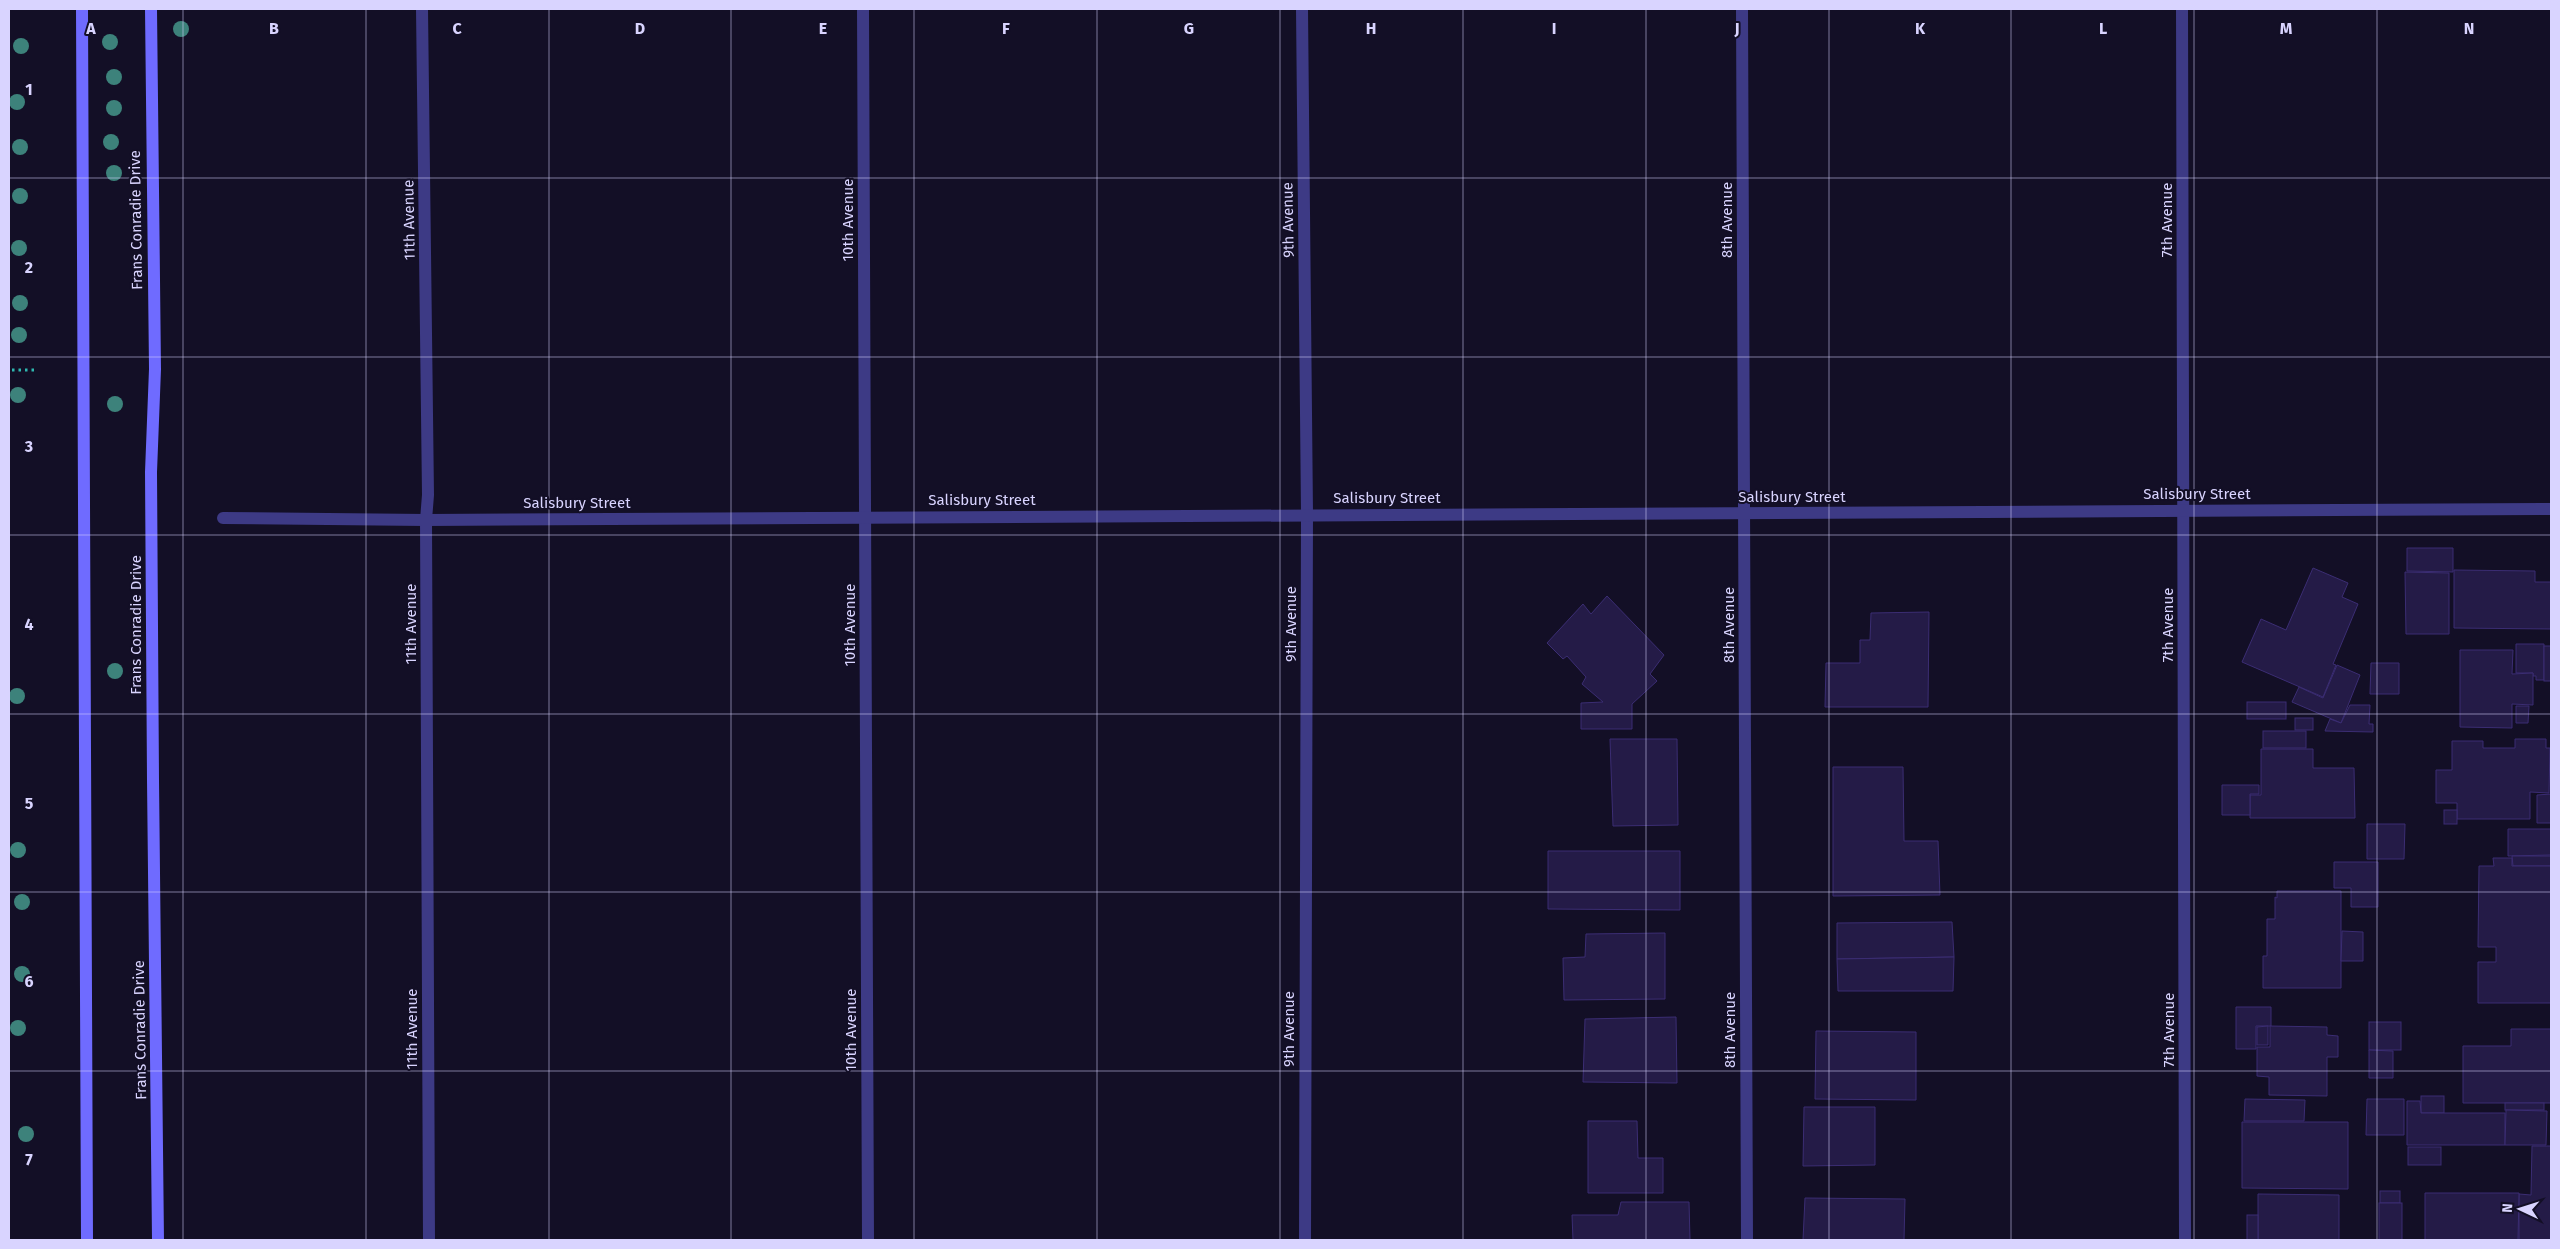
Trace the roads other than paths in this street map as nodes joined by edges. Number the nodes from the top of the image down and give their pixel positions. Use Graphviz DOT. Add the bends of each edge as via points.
graph roads {
  1 [pos="82,9"];
  2 [pos="150,9"];
  3 [pos="422,9"];
  4 [pos="863,9"];
  5 [pos="1302,9"];
  6 [pos="1742,9"];
  7 [pos="2182,9"];
  8 [pos="2551,509"];
  9 [pos="2184,511"];
  10 [pos="1308,514"];
  11 [pos="1744,514"];
  12 [pos="223,518"];
  13 [pos="865,518"];
  14 [pos="426,520"];
  15 [pos="87,1240"];
  16 [pos="158,1240"];
  17 [pos="429,1240"];
  18 [pos="868,1240"];
  19 [pos="1305,1240"];
  20 [pos="1747,1240"];
  21 [pos="2185,1240"];
  1 -- 15 [label="main road"];
  2 -- 16 [label="main road, Frans Conradie Drive" via="155,369 152,472"];
  3 -- 14 [label="street, 11th Avenue"];
  4 -- 13 [label="street, 10th Avenue"];
  5 -- 10 [label="street, 9th Avenue"];
  6 -- 11 [label="street, 8th Avenue"];
  7 -- 9 [label="street, 7th Avenue"];
  8 -- 9 [label="street, Salisbury Street"];
  9 -- 11 [label="street, Salisbury Street"];
  9 -- 21 [label="street, 7th Avenue"];
  10 -- 11 [label="street, Salisbury Street"];
  10 -- 13 [label="street, Salisbury Street"];
  10 -- 19 [label="street, 9th Avenue"];
  11 -- 20 [label="street, 8th Avenue"];
  12 -- 14 [label="street, Salisbury Street"];
  13 -- 14 [label="street, Salisbury Street"];
  13 -- 18 [label="street, 10th Avenue"];
  14 -- 17 [label="street, 11th Avenue"];
}
